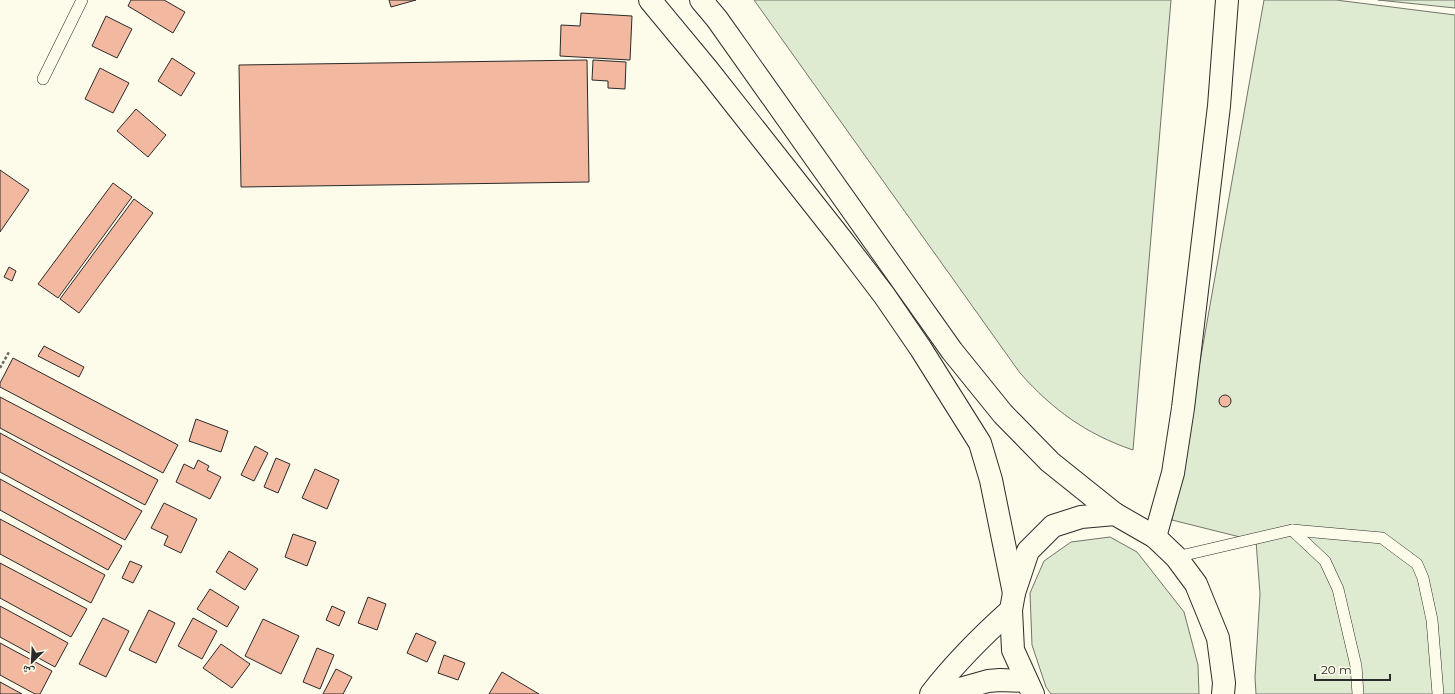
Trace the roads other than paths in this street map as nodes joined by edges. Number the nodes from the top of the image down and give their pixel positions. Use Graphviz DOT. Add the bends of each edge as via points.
graph roads {
  1 [pos="82,0"];
  2 [pos="650,0"];
  3 [pos="701,0"];
  4 [pos="1228,0"];
  5 [pos="43,79"];
  6 [pos="1115,514"];
  7 [pos="1292,530"];
  8 [pos="1155,538"];
  9 [pos="1176,557"];
  10 [pos="1013,602"];
  11 [pos="1029,688"];
  12 [pos="931,694"];
  13 [pos="942,694"];
  14 [pos="1223,694"];
  15 [pos="1358,694"];
  16 [pos="1438,694"];
  1 -- 5 [label="lane"];
  2 -- 10 [label="main road" via="884,295 980,443 991,480"];
  3 -- 6 [label="main road" via="952,351 1003,414 1050,462"];
  4 -- 8 [label="main road" via="1219,106 1183,408 1173,473"];
  6 -- 8 [label="main road"];
  6 -- 10 [label="main road" via="1082,517 1053,526 1028,551"];
  7 -- 9 [label="lane"];
  7 -- 15 [label="lane" via="1325,561 1338,589 1356,666"];
  7 -- 16 [label="lane" via="1382,538 1417,564 1423,578 1432,620"];
  8 -- 9 [label="main road"];
  9 -- 14 [label="main road" via="1196,584 1218,638"];
  10 -- 11 [label="main road" via="1013,650"];
  10 -- 12 [label="main road"];
  11 -- 13 [label="main road" via="1000,680"];
}
